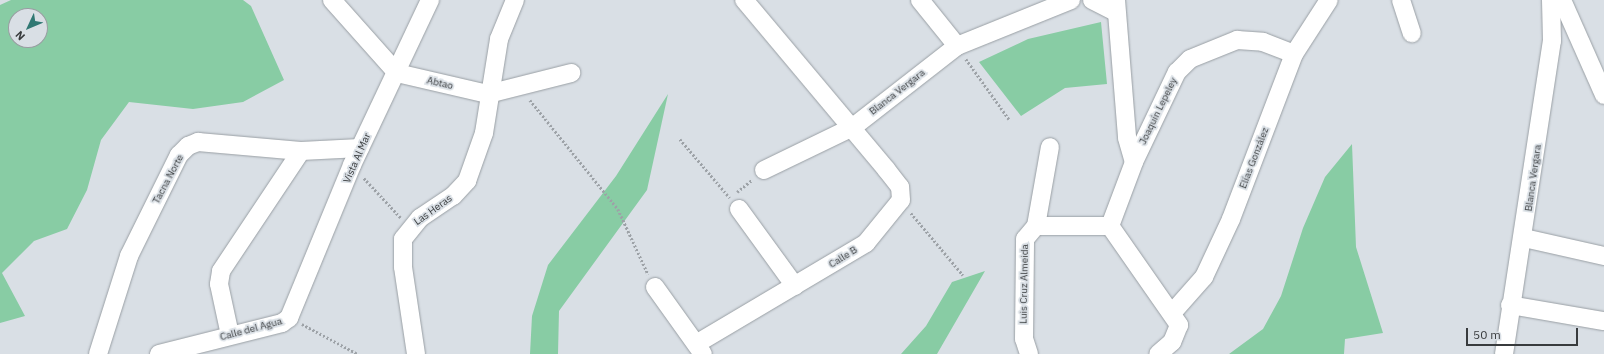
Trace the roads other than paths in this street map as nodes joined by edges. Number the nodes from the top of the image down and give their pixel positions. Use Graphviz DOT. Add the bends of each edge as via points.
graph roads {
  1 [pos="430,0"];
  2 [pos="515,0"];
  3 [pos="744,0"];
  4 [pos="920,0"];
  5 [pos="1071,0"];
  6 [pos="1092,0"];
  7 [pos="1330,0"];
  8 [pos="1401,0"];
  9 [pos="1551,0"];
  10 [pos="1562,0"];
  11 [pos="335,3"];
  12 [pos="1116,6"];
  13 [pos="1412,33"];
  14 [pos="957,46"];
  15 [pos="1294,54"];
  16 [pos="397,73"];
  17 [pos="571,73"];
  18 [pos="488,94"];
  19 [pos="1604,95"];
  20 [pos="853,127"];
  21 [pos="1050,147"];
  22 [pos="360,148"];
  23 [pos="301,150"];
  24 [pos="1134,162"];
  25 [pos="764,170"];
  26 [pos="734,204"];
  27 [pos="1036,226"];
  28 [pos="1110,226"];
  29 [pos="1524,238"];
  30 [pos="1604,256"];
  31 [pos="795,286"];
  32 [pos="655,287"];
  33 [pos="1510,305"];
  34 [pos="1173,312"];
  35 [pos="289,318"];
  36 [pos="1604,321"];
  37 [pos="230,335"];
  38 [pos="700,349"];
  39 [pos="1507,352"];
  40 [pos="98,354"];
  41 [pos="159,354"];
  42 [pos="416,354"];
  43 [pos="1028,354"];
  44 [pos="1158,354"];
  1 -- 16 [label="street, Vista Al Mar"];
  2 -- 18 [label="street, Las Heras" via="499,39"];
  3 -- 20 [label="street"];
  4 -- 14 [label="street"];
  5 -- 14 [label="street, Blanca Vergara"];
  6 -- 12 [label="street"];
  7 -- 15 [label="street, Elías González"];
  8 -- 13 [label="street"];
  9 -- 29 [label="street, Blanca Vergara" via="1552,41"];
  10 -- 19 [label="street"];
  11 -- 16 [label="street"];
  12 -- 24 [label="street" via="1126,138"];
  14 -- 20 [label="street, Blanca Vergara"];
  15 -- 24 [label="street, Joaquín Lepeley" via="1263,42 1238,40 1190,59 1177,72"];
  15 -- 34 [label="street, Elías González" via="1231,219 1204,277"];
  16 -- 18 [label="street, Abtao"];
  16 -- 22 [label="street, Vista Al Mar"];
  17 -- 18 [label="street, Abtao"];
  18 -- 42 [label="street, Las Heras" via="484,133 467,181 453,196 409,227 402,250"];
  20 -- 25 [label="street, Blanca Vergara"];
  20 -- 31 [label="street, Calle B" via="900,187 901,200 866,243"];
  21 -- 27 [label="street, Luis Cruz Almeida"];
  22 -- 23 [label="street, Tacna Norte"];
  22 -- 35 [label="street, Vista Al Mar"];
  23 -- 37 [label="street" via="221,271 219,284"];
  23 -- 40 [label="street, Tacna Norte" via="198,142 179,155 129,256"];
  24 -- 28 [label="street, Joaquín Lepeley"];
  26 -- 31 [label="street"];
  27 -- 28 [label="street"];
  27 -- 43 [label="street, Luis Cruz Almeida" via="1025,239 1023,265 1024,339"];
  28 -- 34 [label="street"];
  29 -- 30 [label="street"];
  29 -- 33 [label="street, Blanca Vergara"];
  31 -- 38 [label="street, Calle B"];
  32 -- 38 [label="street, Calle B"];
  33 -- 36 [label="street"];
  33 -- 39 [label="street, Blanca Vergara"];
  34 -- 44 [label="street" via="1179,325 1178,334"];
  35 -- 37 [label="street, Calle del Agua" via="282,323"];
  37 -- 41 [label="street, Calle del Agua"];
}
